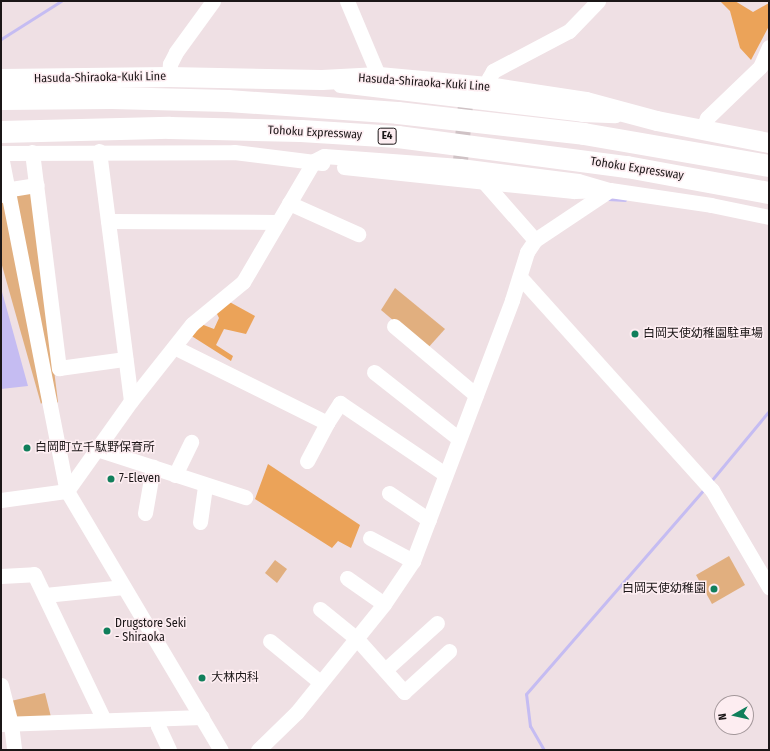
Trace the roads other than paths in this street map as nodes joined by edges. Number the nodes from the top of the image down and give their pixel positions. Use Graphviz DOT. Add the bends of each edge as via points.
graph roads {
  1 [pos="213,1"];
  2 [pos="347,1"];
  3 [pos="598,1"];
  4 [pos="769,47"];
  5 [pos="169,77"];
  6 [pos="379,77"];
  7 [pos="1,79"];
  8 [pos="322,80"];
  9 [pos="488,87"];
  10 [pos="1,99"];
  11 [pos="633,115"];
  12 [pos="702,130"];
  13 [pos="1,132"];
  14 [pos="769,143"];
  15 [pos="99,151"];
  16 [pos="32,152"];
  17 [pos="1,154"];
  18 [pos="314,161"];
  19 [pos="769,166"];
  20 [pos="484,182"];
  21 [pos="37,185"];
  22 [pos="610,190"];
  23 [pos="769,193"];
  24 [pos="5,196"];
  25 [pos="289,202"];
  26 [pos="769,217"];
  27 [pos="108,222"];
  28 [pos="277,222"];
  29 [pos="358,234"];
  30 [pos="535,240"];
  31 [pos="520,277"];
  32 [pos="394,326"];
  33 [pos="174,347"];
  34 [pos="125,359"];
  35 [pos="374,372"];
  36 [pos="476,395"];
  37 [pos="131,402"];
  38 [pos="327,423"];
  39 [pos="459,439"];
  40 [pos="191,442"];
  41 [pos="97,449"];
  42 [pos="307,461"];
  43 [pos="153,467"];
  44 [pos="446,474"];
  45 [pos="175,475"];
  46 [pos="205,485"];
  47 [pos="67,491"];
  48 [pos="389,493"];
  49 [pos="245,497"];
  50 [pos="1,500"];
  51 [pos="145,513"];
  52 [pos="429,520"];
  53 [pos="200,522"];
  54 [pos="370,538"];
  55 [pos="413,561"];
  56 [pos="1,576"];
  57 [pos="347,578"];
  58 [pos="124,587"];
  59 [pos="769,587"];
  60 [pos="44,595"];
  61 [pos="384,604"];
  62 [pos="320,609"];
  63 [pos="437,623"];
  64 [pos="357,638"];
  65 [pos="270,641"];
  66 [pos="449,651"];
  67 [pos="385,670"];
  68 [pos="320,682"];
  69 [pos="1,685"];
  70 [pos="202,717"];
  71 [pos="158,719"];
  72 [pos="104,720"];
  73 [pos="6,724"];
  74 [pos="14,750"];
  75 [pos="169,750"];
  76 [pos="221,750"];
  77 [pos="258,750"];
  1 -- 5 [label="street" via="176,52 170,64"];
  2 -- 6 [label="street"];
  3 -- 9 [label="street" via="569,31 493,71"];
  4 -- 12 [label="street" via="760,67 707,118"];
  5 -- 7 [label="main road, Hasuda-Shiraoka-Kuki Line"];
  5 -- 8 [label="main road, Hasuda-Shiraoka-Kuki Line"];
  6 -- 8 [label="main road, Hasuda-Shiraoka-Kuki Line"];
  6 -- 9 [label="main road, Hasuda-Shiraoka-Kuki Line"];
  8 -- 11 [label="street" via="351,87 582,114"];
  9 -- 11 [label="main road, Hasuda-Shiraoka-Kuki Line" via="586,102"];
  10 -- 19 [label="highway, Tohoku Expressway / E4" via="228,101 398,113 584,134"];
  11 -- 12 [label="main road, Hasuda-Shiraoka-Kuki Line"];
  12 -- 14 [label="main road, Hasuda-Shiraoka-Kuki Line"];
  13 -- 23 [label="highway, Tohoku Expressway / E4" via="177,128 301,131 398,137 627,167"];
  15 -- 16 [label="street"];
  15 -- 18 [label="street" via="234,152"];
  15 -- 27 [label="street"];
  16 -- 17 [label="street"];
  16 -- 21 [label="street"];
  17 -- 24 [label="street"];
  18 -- 20 [label="street"];
  18 -- 22 [label="street" via="324,156 460,166 578,181"];
  18 -- 25 [label="street"];
  20 -- 22 [label="street" via="574,191"];
  20 -- 30 [label="street"];
  21 -- 24 [label="street" via="12,189"];
  21 -- 34 [label="street" via="59,368"];
  22 -- 26 [label="street" via="711,205"];
  22 -- 30 [label="street"];
  24 -- 47 [label="street"];
  25 -- 28 [label="street"];
  25 -- 29 [label="street"];
  27 -- 28 [label="street"];
  27 -- 34 [label="street"];
  28 -- 33 [label="street" via="243,282 192,324"];
  30 -- 31 [label="street" via="527,252"];
  31 -- 36 [label="street"];
  31 -- 59 [label="street" via="712,490"];
  32 -- 36 [label="street"];
  33 -- 37 [label="street"];
  33 -- 38 [label="street"];
  34 -- 37 [label="street"];
  35 -- 39 [label="street"];
  36 -- 39 [label="street"];
  37 -- 41 [label="street"];
  38 -- 42 [label="street"];
  38 -- 44 [label="street" via="340,403"];
  39 -- 44 [label="street"];
  40 -- 45 [label="street"];
  41 -- 43 [label="street"];
  41 -- 47 [label="street"];
  43 -- 45 [label="street"];
  43 -- 51 [label="street"];
  44 -- 52 [label="street"];
  45 -- 46 [label="street"];
  46 -- 49 [label="street"];
  46 -- 53 [label="street"];
  47 -- 50 [label="street"];
  47 -- 58 [label="street"];
  48 -- 52 [label="street"];
  52 -- 55 [label="street"];
  54 -- 55 [label="street"];
  55 -- 61 [label="street"];
  56 -- 60 [label="street" via="34,574"];
  57 -- 61 [label="street"];
  58 -- 60 [label="street"];
  58 -- 70 [label="street"];
  60 -- 72 [label="street"];
  61 -- 64 [label="street"];
  62 -- 64 [label="street"];
  63 -- 67 [label="street"];
  64 -- 67 [label="street"];
  64 -- 68 [label="street"];
  65 -- 68 [label="street"];
  66 -- 67 [label="street" via="404,692"];
  68 -- 77 [label="street" via="297,712"];
  69 -- 73 [label="street"];
  70 -- 71 [label="street"];
  70 -- 76 [label="street"];
  71 -- 72 [label="street"];
  71 -- 75 [label="street" via="158,726"];
  72 -- 73 [label="street"];
  73 -- 74 [label="street"];
}
